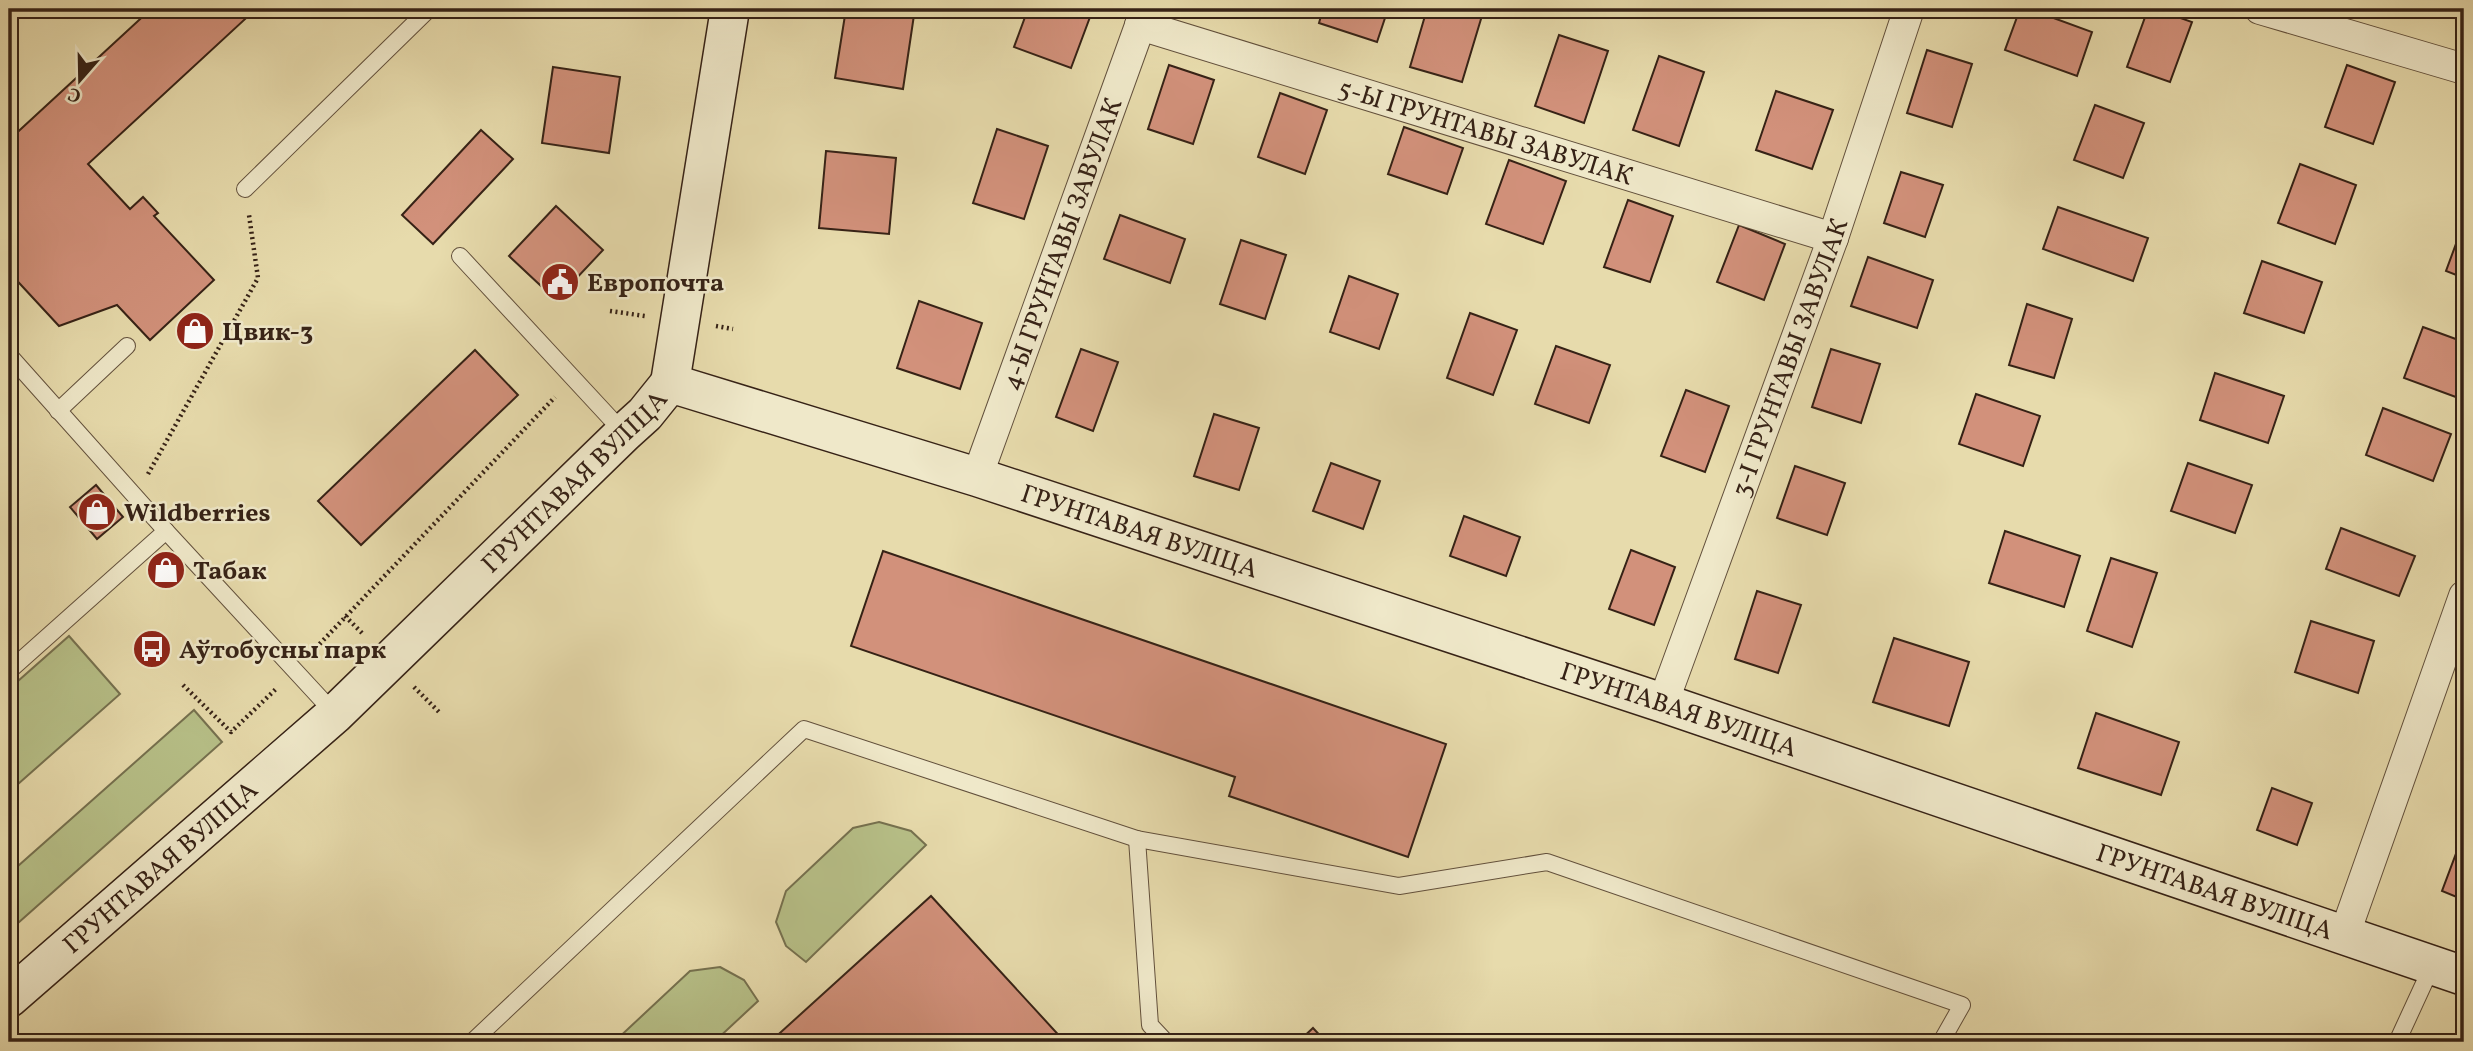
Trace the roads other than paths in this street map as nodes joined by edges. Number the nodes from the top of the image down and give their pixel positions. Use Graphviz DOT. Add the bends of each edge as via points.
graph roads {
  1 [pos="429,9"];
  2 [pos="730,9"];
  3 [pos="1909,9"];
  4 [pos="2260,9"];
  5 [pos="1143,17"];
  6 [pos="2464,69"];
  7 [pos="245,189"];
  8 [pos="1833,238"];
  9 [pos="460,256"];
  10 [pos="127,346"];
  11 [pos="9,355"];
  12 [pos="670,383"];
  13 [pos="58,411"];
  14 [pos="624,433"];
  15 [pos="977,477"];
  16 [pos="166,531"];
  17 [pos="2464,596"];
  18 [pos="9,671"];
  19 [pos="1663,703"];
  20 [pos="335,714"];
  21 [pos="1137,839"];
  22 [pos="2344,936"];
  23 [pos="2448,971"];
  24 [pos="9,998"];
  25 [pos="472,1042"];
  26 [pos="1166,1042"];
  27 [pos="1941,1042"];
  28 [pos="2397,1042"];
  1 -- 7 [label="lane"];
  2 -- 12 [label="main road"];
  3 -- 8 [label="street, 3-І ГРУНТАВЫ ЗАВУЛАК"];
  4 -- 6 [label="street"];
  5 -- 8 [label="street, 5-Ы ГРУНТАВЫ ЗАВУЛАК"];
  5 -- 15 [label="street, 4-Ы ГРУНТАВЫ ЗАВУЛАК"];
  8 -- 19 [label="street, 3-І ГРУНТАВЫ ЗАВУЛАК"];
  9 -- 14 [label="lane"];
  10 -- 13 [label="lane"];
  11 -- 13 [label="lane"];
  12 -- 14 [label="main road, ГРУНТАВАЯ ВУЛІЦА"];
  12 -- 15 [label="main road, ГРУНТАВАЯ ВУЛІЦА"];
  13 -- 16 [label="lane"];
  14 -- 20 [label="main road, ГРУНТАВАЯ ВУЛІЦА"];
  15 -- 19 [label="main road, ГРУНТАВАЯ ВУЛІЦА"];
  16 -- 18 [label="lane"];
  16 -- 20 [label="lane"];
  17 -- 22 [label="street"];
  19 -- 22 [label="main road, ГРУНТАВАЯ ВУЛІЦА"];
  20 -- 24 [label="main road, ГРУНТАВАЯ ВУЛІЦА"];
  21 -- 25 [label="lane" via="804,729"];
  21 -- 26 [label="lane" via="1150,1025"];
  21 -- 27 [label="lane" via="1399,886 1547,862 1962,1005"];
  22 -- 23 [label="main road, ГРУНТАВАЯ ВУЛІЦА"];
  23 -- 28 [label="lane"];
}
